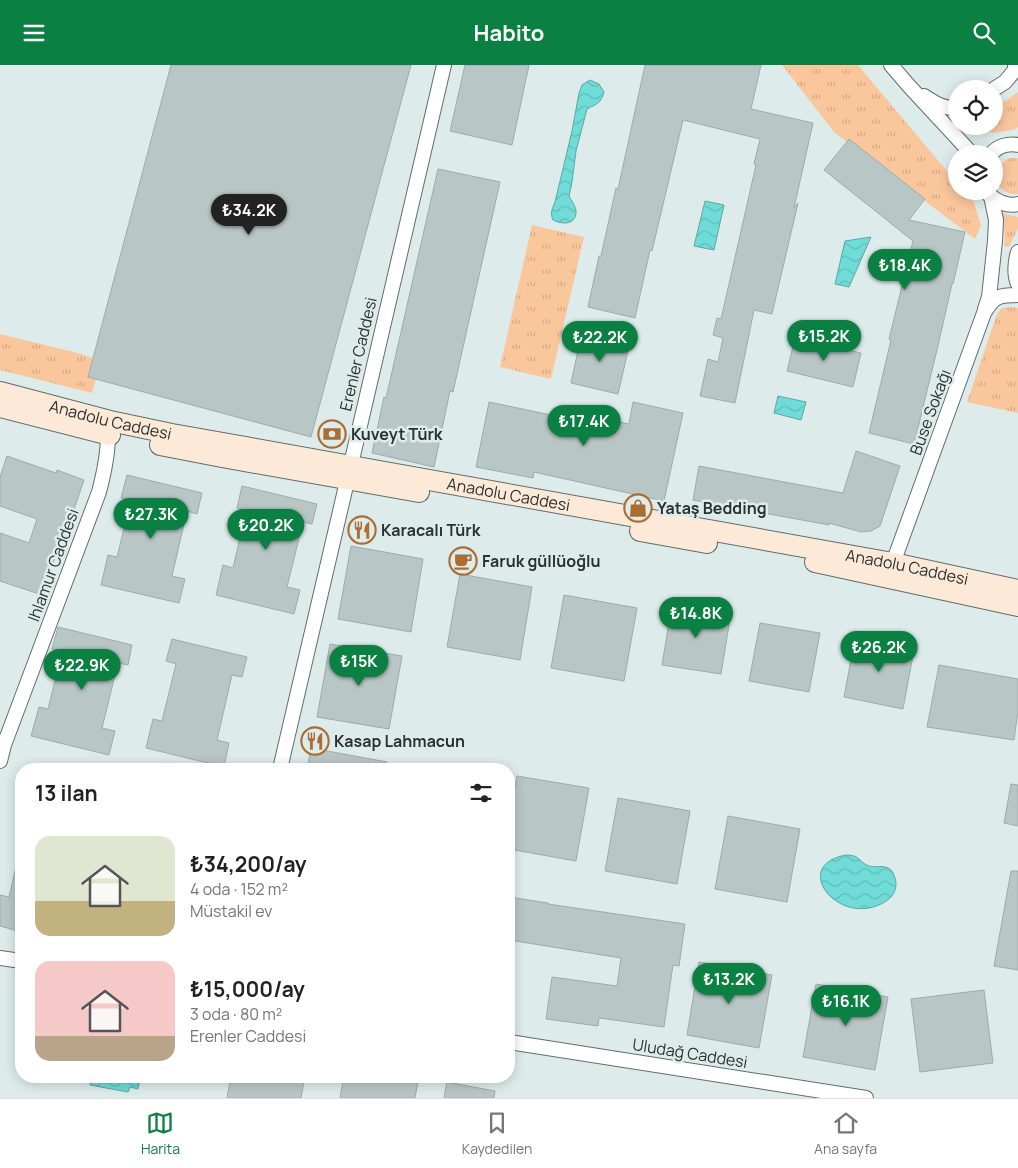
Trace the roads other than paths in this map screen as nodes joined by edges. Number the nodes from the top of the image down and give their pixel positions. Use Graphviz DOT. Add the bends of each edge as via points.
graph roads {
  1 [pos="444,65"];
  2 [pos="890,65"];
  3 [pos="1015,65"];
  4 [pos="1003,83"];
  5 [pos="909,86"];
  6 [pos="948,107"];
  7 [pos="1017,143"];
  8 [pos="964,145"];
  9 [pos="1003,145"];
  10 [pos="991,200"];
  11 [pos="996,200"];
  12 [pos="1018,205"];
  13 [pos="1018,252"];
  14 [pos="1018,284"];
  15 [pos="1018,295"];
  16 [pos="984,313"];
  17 [pos="0,392"];
  18 [pos="0,407"];
  19 [pos="109,428"];
  20 [pos="349,473"];
  21 [pos="891,570"];
  22 [pos="1018,590"];
  23 [pos="1018,605"];
  24 [pos="2,745"];
  25 [pos="0,761"];
  26 [pos="281,763"];
  27 [pos="0,957"];
  28 [pos="15,960"];
  29 [pos="515,1043"];
  30 [pos="866,1098"];
  1 -- 20 [label="street, Erenler Caddesi"];
  2 -- 5 [label="street"];
  3 -- 4 [label="street" via="1015,71"];
  5 -- 6 [label="street" via="937,104"];
  5 -- 8 [label="street"];
  7 -- 9 [label="street"];
  10 -- 16 [label="street" via="996,220 995,241 989,297"];
  11 -- 12 [label="street" via="1006,205"];
  13 -- 14 [label="street"];
  15 -- 16 [label="street, Buse Sokağı" via="993,299"];
  16 -- 21 [label="street, Buse Sokağı"];
  17 -- 19 [label="main road, Anadolu Caddesi"];
  18 -- 19 [label="main road, Anadolu Caddesi"];
  19 -- 20 [label="main road, Anadolu Caddesi" via="213,455"];
  19 -- 24 [label="street, Ihlamur Caddesi" via="105,470 98,492"];
  20 -- 21 [label="main road, Anadolu Caddesi" via="464,499 677,538"];
  20 -- 26 [label="street, Erenler Caddesi"];
  21 -- 22 [label="main road, Anadolu Caddesi"];
  21 -- 23 [label="main road, Anadolu Caddesi"];
  24 -- 25 [label="street, Ihlamur Caddesi"];
  27 -- 28 [label="street"];
  29 -- 30 [label="street, Uludağ Caddesi"];
}
